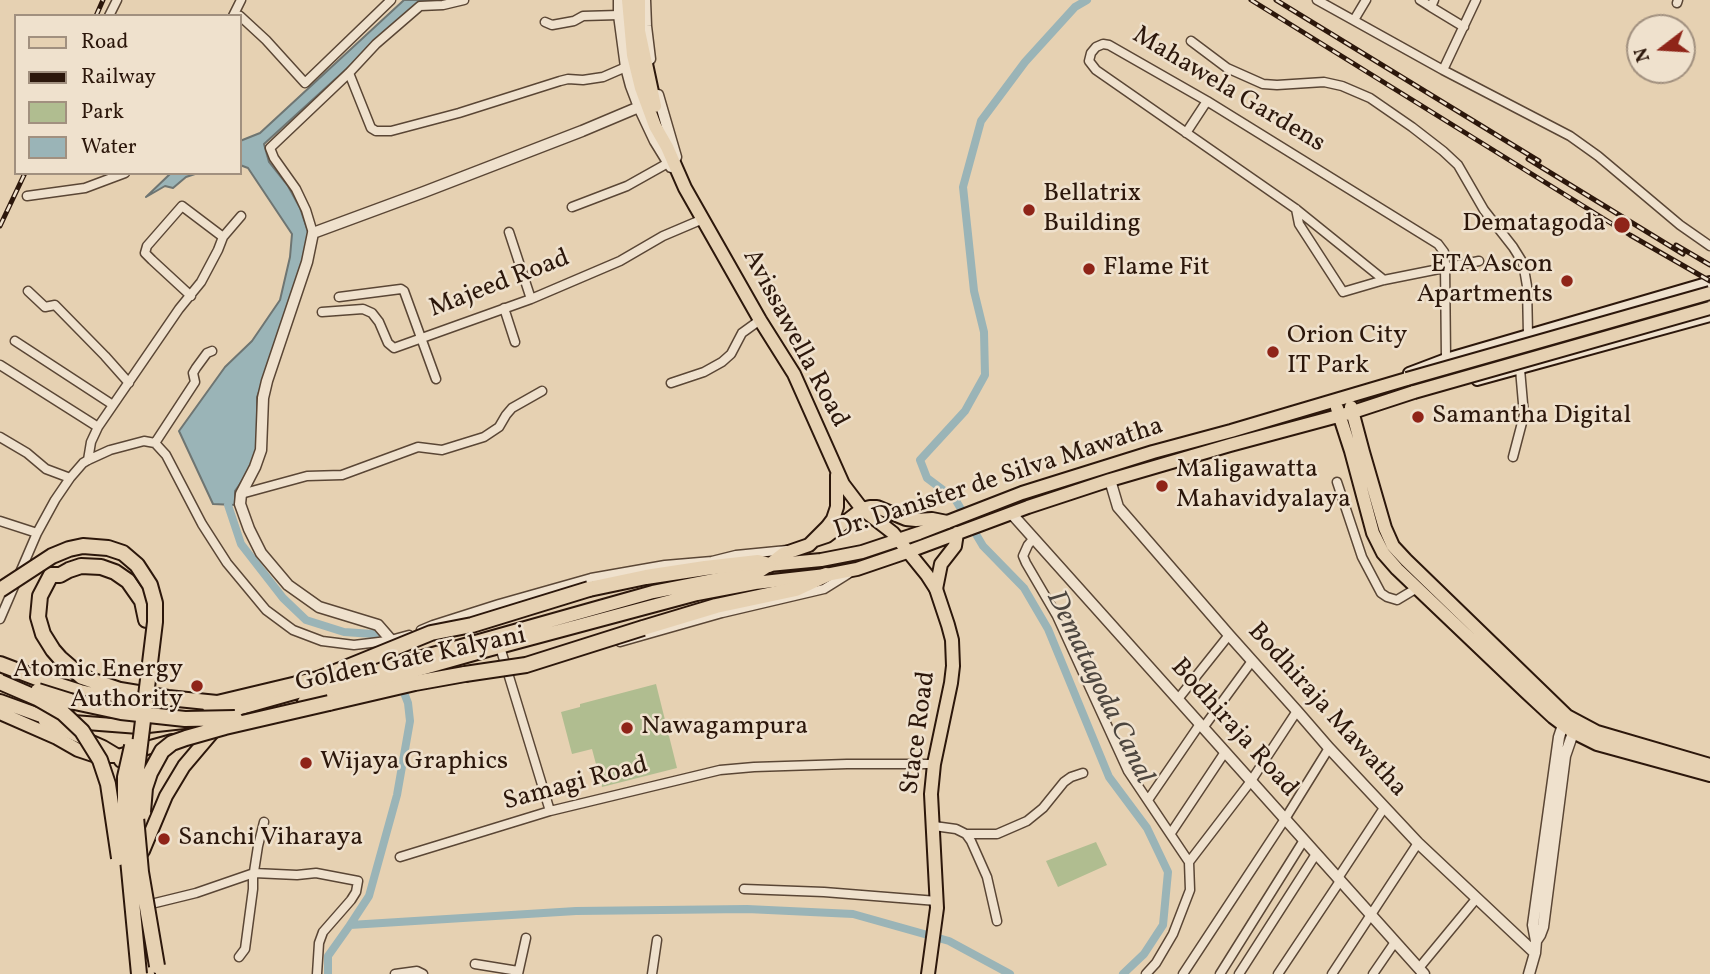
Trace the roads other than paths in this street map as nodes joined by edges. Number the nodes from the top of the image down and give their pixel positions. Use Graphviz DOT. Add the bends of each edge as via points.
graph roads {
  1 [pos="391,0"];
  2 [pos="464,0"];
  3 [pos="619,0"];
  4 [pos="628,0"];
  5 [pos="639,0"];
  6 [pos="645,0"];
  7 [pos="1317,0"];
  8 [pos="1366,0"];
  9 [pos="1419,0"];
  10 [pos="1476,0"];
  11 [pos="1432,3"];
  12 [pos="619,15"];
  13 [pos="242,19"];
  14 [pos="1354,20"];
  15 [pos="545,22"];
  16 [pos="1464,27"];
  17 [pos="1191,41"];
  18 [pos="626,67"];
  19 [pos="1443,70"];
  20 [pos="349,73"];
  21 [pos="1207,101"];
  22 [pos="639,107"];
  23 [pos="1186,133"];
  24 [pos="667,147"];
  25 [pos="668,163"];
  26 [pos="120,175"];
  27 [pos="685,188"];
  28 [pos="27,197"];
  29 [pos="572,207"];
  30 [pos="1296,209"];
  31 [pos="241,216"];
  32 [pos="703,219"];
  33 [pos="509,232"];
  34 [pos="313,233"];
  35 [pos="223,237"];
  36 [pos="1710,246"];
  37 [pos="1479,261"];
  38 [pos="1444,268"];
  39 [pos="1384,280"];
  40 [pos="1710,282"];
  41 [pos="28,291"];
  42 [pos="1710,293"];
  43 [pos="191,296"];
  44 [pos="339,297"];
  45 [pos="531,299"];
  46 [pos="1618,307"];
  47 [pos="504,308"];
  48 [pos="1710,308"];
  49 [pos="322,312"];
  50 [pos="1710,316"];
  51 [pos="760,320"];
  52 [pos="1528,335"];
  53 [pos="421,338"];
  54 [pos="1625,340"];
  55 [pos="15,341"];
  56 [pos="516,342"];
  57 [pos="212,351"];
  58 [pos="1446,359"];
  59 [pos="0,365"];
  60 [pos="1520,369"];
  61 [pos="436,379"];
  62 [pos="129,383"];
  63 [pos="671,383"];
  64 [pos="542,391"];
  65 [pos="1354,394"];
  66 [pos="1335,401"];
  67 [pos="113,405"];
  68 [pos="1371,406"];
  69 [pos="1353,412"];
  70 [pos="1339,415"];
  71 [pos="98,427"];
  72 [pos="0,438"];
  73 [pos="155,443"];
  74 [pos="1513,457"];
  75 [pos="88,460"];
  76 [pos="837,471"];
  77 [pos="70,478"];
  78 [pos="1110,480"];
  79 [pos="1337,482"];
  80 [pos="241,494"];
  81 [pos="862,509"];
  82 [pos="1011,513"];
  83 [pos="950,520"];
  84 [pos="0,521"];
  85 [pos="959,532"];
  86 [pos="37,533"];
  87 [pos="1034,538"];
  88 [pos="815,540"];
  89 [pos="899,540"];
  90 [pos="799,548"];
  91 [pos="908,552"];
  92 [pos="769,565"];
  93 [pos="857,569"];
  94 [pos="826,575"];
  95 [pos="1417,588"];
  96 [pos="936,589"];
  97 [pos="0,590"];
  98 [pos="0,617"];
  99 [pos="1229,635"];
  100 [pos="389,641"];
  101 [pos="500,647"];
  102 [pos="1252,661"];
  103 [pos="400,663"];
  104 [pos="0,664"];
  105 [pos="381,675"];
  106 [pos="509,675"];
  107 [pos="0,676"];
  108 [pos="0,682"];
  109 [pos="1178,699"];
  110 [pos="0,701"];
  111 [pos="217,703"];
  112 [pos="329,703"];
  113 [pos="26,711"];
  114 [pos="1297,711"];
  115 [pos="0,713"];
  116 [pos="1570,724"];
  117 [pos="156,726"];
  118 [pos="1202,726"];
  119 [pos="217,727"];
  120 [pos="1329,748"];
  121 [pos="78,750"];
  122 [pos="1225,752"];
  123 [pos="118,756"];
  124 [pos="934,764"];
  125 [pos="1710,765"];
  126 [pos="1083,773"];
  127 [pos="1710,775"];
  128 [pos="1251,781"];
  129 [pos="1148,800"];
  130 [pos="125,803"];
  131 [pos="1384,808"];
  132 [pos="550,811"];
  133 [pos="1285,819"];
  134 [pos="264,822"];
  135 [pos="934,827"];
  136 [pos="1171,833"];
  137 [pos="966,834"];
  138 [pos="1304,841"];
  139 [pos="1418,843"];
  140 [pos="143,851"];
  141 [pos="1316,854"];
  142 [pos="400,857"];
  143 [pos="1189,862"];
  144 [pos="254,873"];
  145 [pos="1339,879"];
  146 [pos="744,889"];
  147 [pos="1476,899"];
  148 [pos="147,905"];
  149 [pos="937,907"];
  150 [pos="1371,915"];
  151 [pos="997,921"];
  152 [pos="526,938"];
  153 [pos="657,940"];
  154 [pos="1395,942"];
  155 [pos="1535,953"];
  156 [pos="239,957"];
  157 [pos="475,964"];
  158 [pos="1421,971"];
  159 [pos="155,972"];
  160 [pos="518,972"];
  161 [pos="139,974"];
  162 [pos="317,974"];
  163 [pos="395,974"];
  164 [pos="423,974"];
  165 [pos="652,974"];
  166 [pos="928,974"];
  167 [pos="1146,974"];
  168 [pos="1183,974"];
  169 [pos="1220,974"];
  170 [pos="1239,974"];
  171 [pos="1278,974"];
  172 [pos="1332,974"];
  173 [pos="1373,974"];
  174 [pos="1529,974"];
  1 -- 13 [label="street" via="304,83"];
  2 -- 20 [label="street" via="420,6"];
  3 -- 12 [label="street"];
  4 -- 24 [label="main road" via="641,88"];
  5 -- 24 [label="main road" via="639,31 650,90"];
  6 -- 27 [label="street" via="656,87"];
  7 -- 14 [label="street"];
  8 -- 14 [label="street"];
  9 -- 11 [label="street"];
  10 -- 16 [label="street"];
  11 -- 16 [label="street"];
  12 -- 15 [label="street" via="590,15 563,24"];
  12 -- 18 [label="street"];
  14 -- 19 [label="street"];
  16 -- 19 [label="street"];
  17 -- 52 [label="street" via="1227,68 1263,84 1324,82 1370,98 1443,151 1458,165 1523,263"];
  18 -- 20 [label="street" via="603,77 560,81 391,131 371,128"];
  18 -- 22 [label="street"];
  19 -- 36 [label="street" via="1570,136"];
  20 -- 34 [label="street" via="270,148 296,189"];
  21 -- 23 [label="street"];
  21 -- 23 [label="street, Mahawela Gardens" via="1109,45 1091,53 1089,61 1096,70"];
  21 -- 38 [label="street, Mahawela Gardens" via="1438,244 1444,252"];
  22 -- 25 [label="street"];
  22 -- 34 [label="street"];
  23 -- 30 [label="street, Mahawela Gardens"];
  24 -- 27 [label="main road, Avissawella Road"];
  25 -- 27 [label="street"];
  25 -- 29 [label="street" via="627,186"];
  26 -- 28 [label="street" via="85,188"];
  27 -- 32 [label="main road, Avissawella Road"];
  30 -- 39 [label="street, Mahawela Gardens"];
  30 -- 39 [label="street" via="1299,224 1343,292"];
  31 -- 35 [label="street"];
  32 -- 45 [label="street, Majeed Road"];
  32 -- 51 [label="main road, Avissawella Road"];
  33 -- 45 [label="street"];
  34 -- 80 [label="street" via="267,381 261,450"];
  35 -- 43 [label="street"];
  35 -- 43 [label="street" via="182,206 146,246 145,253"];
  37 -- 38 [label="street"];
  38 -- 39 [label="street"];
  38 -- 58 [label="street, Mahawela Gardens"];
  40 -- 46 [label="main road"];
  41 -- 62 [label="street" via="45,307 55,305"];
  42 -- 65 [label="main road, Dr. Danister de Silva Mawatha, bridge"];
  43 -- 62 [label="street"];
  44 -- 53 [label="street" via="401,289"];
  45 -- 47 [label="street, Majeed Road"];
  46 -- 52 [label="main road"];
  46 -- 54 [label="main road" via="1634,326"];
  47 -- 53 [label="street, Majeed Road"];
  47 -- 56 [label="street"];
  48 -- 68 [label="main road, Dr. Danister de Silva Mawatha, bridge"];
  49 -- 53 [label="street, Majeed Road" via="363,309 372,313 394,348"];
  50 -- 54 [label="main road"];
  51 -- 63 [label="street" via="742,333 722,362"];
  51 -- 76 [label="main road, Avissawella Road" via="794,374"];
  52 -- 58 [label="main road"];
  53 -- 61 [label="street"];
  54 -- 60 [label="main road"];
  55 -- 67 [label="street"];
  57 -- 73 [label="street" via="196,368 195,382"];
  58 -- 65 [label="main road"];
  59 -- 71 [label="street"];
  60 -- 68 [label="main road"];
  60 -- 74 [label="street" via="1524,415"];
  62 -- 67 [label="street"];
  64 -- 80 [label="street" via="512,408 499,427 484,437 442,450 418,447 342,475 307,476"];
  65 -- 66 [label="main road, Dr. Danister de Silva Mawatha"];
  65 -- 69 [label="main road"];
  66 -- 70 [label="main road"];
  66 -- 83 [label="main road, Dr. Danister de Silva Mawatha" via="1022,492"];
  67 -- 71 [label="street"];
  68 -- 69 [label="main road, Dr. Danister de Silva Mawatha"];
  69 -- 70 [label="main road, Dr. Danister de Silva Mawatha"];
  69 -- 116 [label="main road" via="1381,515 1397,551"];
  70 -- 78 [label="main road, Dr. Danister de Silva Mawatha"];
  70 -- 95 [label="main road" via="1378,543"];
  71 -- 75 [label="street"];
  72 -- 77 [label="street" via="46,470"];
  73 -- 75 [label="street" via="134,443"];
  73 -- 100 [label="street" via="172,464 227,564 266,610 293,630 322,641 354,645"];
  75 -- 77 [label="street"];
  76 -- 81 [label="main road, Avissawella Road"];
  76 -- 88 [label="main road" via="835,513"];
  77 -- 86 [label="street"];
  78 -- 82 [label="main road, Dr. Danister de Silva Mawatha"];
  78 -- 99 [label="street, Bodhiraja Mawatha" via="1118,507"];
  79 -- 95 [label="street" via="1362,557 1381,593 1397,600"];
  80 -- 100 [label="street" via="240,505 261,553 288,585 319,607 378,625"];
  81 -- 83 [label="main road" via="877,507 906,519"];
  81 -- 88 [label="main road" via="828,536"];
  81 -- 89 [label="main road, Avissawella Road"];
  82 -- 85 [label="main road, Dr. Danister de Silva Mawatha"];
  82 -- 87 [label="street, Bodhiraja Road"];
  83 -- 89 [label="main road, Dr. Danister de Silva Mawatha"];
  84 -- 86 [label="street"];
  85 -- 91 [label="main road, Dr. Danister de Silva Mawatha"];
  85 -- 96 [label="main road" via="941,564"];
  86 -- 98 [label="street"];
  87 -- 109 [label="street, Bodhiraja Road"];
  87 -- 129 [label="street" via="1023,556 1057,616 1128,771"];
  88 -- 90 [label="main road"];
  89 -- 91 [label="main road, Avissawella Road"];
  89 -- 92 [label="main road, Dr. Danister de Silva Mawatha" via="836,558"];
  90 -- 92 [label="main road"];
  90 -- 100 [label="street" via="591,578"];
  91 -- 93 [label="main road, Dr. Danister de Silva Mawatha"];
  91 -- 96 [label="main road, Stace Road"];
  92 -- 103 [label="main road, Dr. Danister de Silva Mawatha" via="760,571 653,592"];
  92 -- 111 [label="highway, Golden Gate Kalyani, bridge" via="718,567 589,589 431,633 318,678"];
  93 -- 94 [label="main road, Dr. Danister de Silva Mawatha"];
  93 -- 106 [label="street" via="824,589 683,623"];
  94 -- 101 [label="main road, Dr. Danister de Silva Mawatha" via="697,594"];
  94 -- 112 [label="highway, Golden Gate Kalyani, bridge" via="796,589 716,606 526,665 415,682"];
  95 -- 116 [label="main road" via="1526,692"];
  96 -- 124 [label="main road, Stace Road" via="953,654"];
  97 -- 159 [label="highway, bridge" via="45,560 82,546 123,554 150,585 155,622 135,806"];
  99 -- 102 [label="street, Bodhiraja Mawatha"];
  99 -- 109 [label="street"];
  100 -- 103 [label="street"];
  101 -- 105 [label="main road, Dr. Danister de Silva Mawatha" via="414,672"];
  101 -- 106 [label="street"];
  102 -- 114 [label="street, Bodhiraja Mawatha"];
  102 -- 118 [label="street"];
  103 -- 105 [label="main road, Dr. Danister de Silva Mawatha"];
  104 -- 111 [label="highway, Golden Gate Kalyani" via="115,700 192,707"];
  105 -- 117 [label="main road" via="199,720"];
  105 -- 119 [label="main road"];
  106 -- 132 [label="street"];
  107 -- 112 [label="highway, Golden Gate Kalyani, bridge" via="83,704 157,717 242,718"];
  108 -- 161 [label="highway, bridge" via="63,713 82,731 100,760 108,784"];
  109 -- 118 [label="street, Bodhiraja Road"];
  110 -- 113 [label="main road"];
  111 -- 161 [label="highway, bridge" via="168,698 143,694 131,692 120,690 82,677 53,650 40,626 40,596 51,575 87,566 108,569 128,581 144,611 146,645 142,671 141,684 139,697 137,710 132,748 125,777 125,828"];
  112 -- 159 [label="highway, bridge" via="181,739 158,757 147,782 143,809"];
  113 -- 117 [label="main road" via="60,721"];
  113 -- 123 [label="main road"];
  114 -- 120 [label="street, Bodhiraja Mawatha"];
  114 -- 128 [label="street"];
  115 -- 121 [label="main road"];
  116 -- 125 [label="main road"];
  116 -- 127 [label="main road" via="1597,744"];
  116 -- 155 [label="street" via="1533,925"];
  117 -- 123 [label="main road"];
  118 -- 122 [label="street, Bodhiraja Road"];
  118 -- 129 [label="street"];
  119 -- 123 [label="main road"];
  119 -- 140 [label="main road" via="166,796"];
  120 -- 131 [label="street, Bodhiraja Mawatha"];
  120 -- 133 [label="street"];
  121 -- 123 [label="main road"];
  121 -- 130 [label="main road" via="102,767"];
  122 -- 128 [label="street, Bodhiraja Road"];
  122 -- 136 [label="street"];
  123 -- 130 [label="main road"];
  123 -- 140 [label="main road" via="130,783"];
  124 -- 132 [label="street, Samagi Road" via="736,768"];
  124 -- 135 [label="main road, Stace Road"];
  126 -- 137 [label="street" via="1064,782 1027,821 997,834"];
  128 -- 133 [label="street, Bodhiraja Road"];
  128 -- 143 [label="street"];
  129 -- 136 [label="street"];
  130 -- 159 [label="main road"];
  131 -- 139 [label="street, Bodhiraja Mawatha"];
  131 -- 145 [label="street"];
  132 -- 142 [label="street, Samagi Road"];
  133 -- 138 [label="street, Bodhiraja Road"];
  133 -- 168 [label="street"];
  134 -- 144 [label="street"];
  135 -- 137 [label="street"];
  135 -- 149 [label="main road, Stace Road"];
  136 -- 143 [label="street"];
  137 -- 151 [label="street" via="988,877"];
  138 -- 141 [label="street, Bodhiraja Road"];
  138 -- 169 [label="street"];
  139 -- 147 [label="street, Bodhiraja Mawatha"];
  139 -- 150 [label="street"];
  140 -- 148 [label="main road"];
  141 -- 145 [label="street, Bodhiraja Road"];
  141 -- 170 [label="street"];
  143 -- 167 [label="street" via="1191,890 1173,934"];
  144 -- 148 [label="street"];
  144 -- 156 [label="street" via="245,949"];
  144 -- 162 [label="street" via="316,873 358,881 351,900 323,932"];
  145 -- 150 [label="street, Bodhiraja Road"];
  145 -- 171 [label="street"];
  146 -- 149 [label="street" via="824,892"];
  147 -- 155 [label="street, Bodhiraja Mawatha"];
  147 -- 158 [label="street"];
  148 -- 159 [label="main road"];
  149 -- 166 [label="main road, Stace Road"];
  150 -- 154 [label="street, Bodhiraja Road"];
  150 -- 172 [label="street"];
  152 -- 160 [label="street"];
  153 -- 165 [label="street"];
  154 -- 158 [label="street, Bodhiraja Road"];
  154 -- 173 [label="street"];
  155 -- 174 [label="street"];
  157 -- 160 [label="street"];
  163 -- 164 [label="street"];
}
